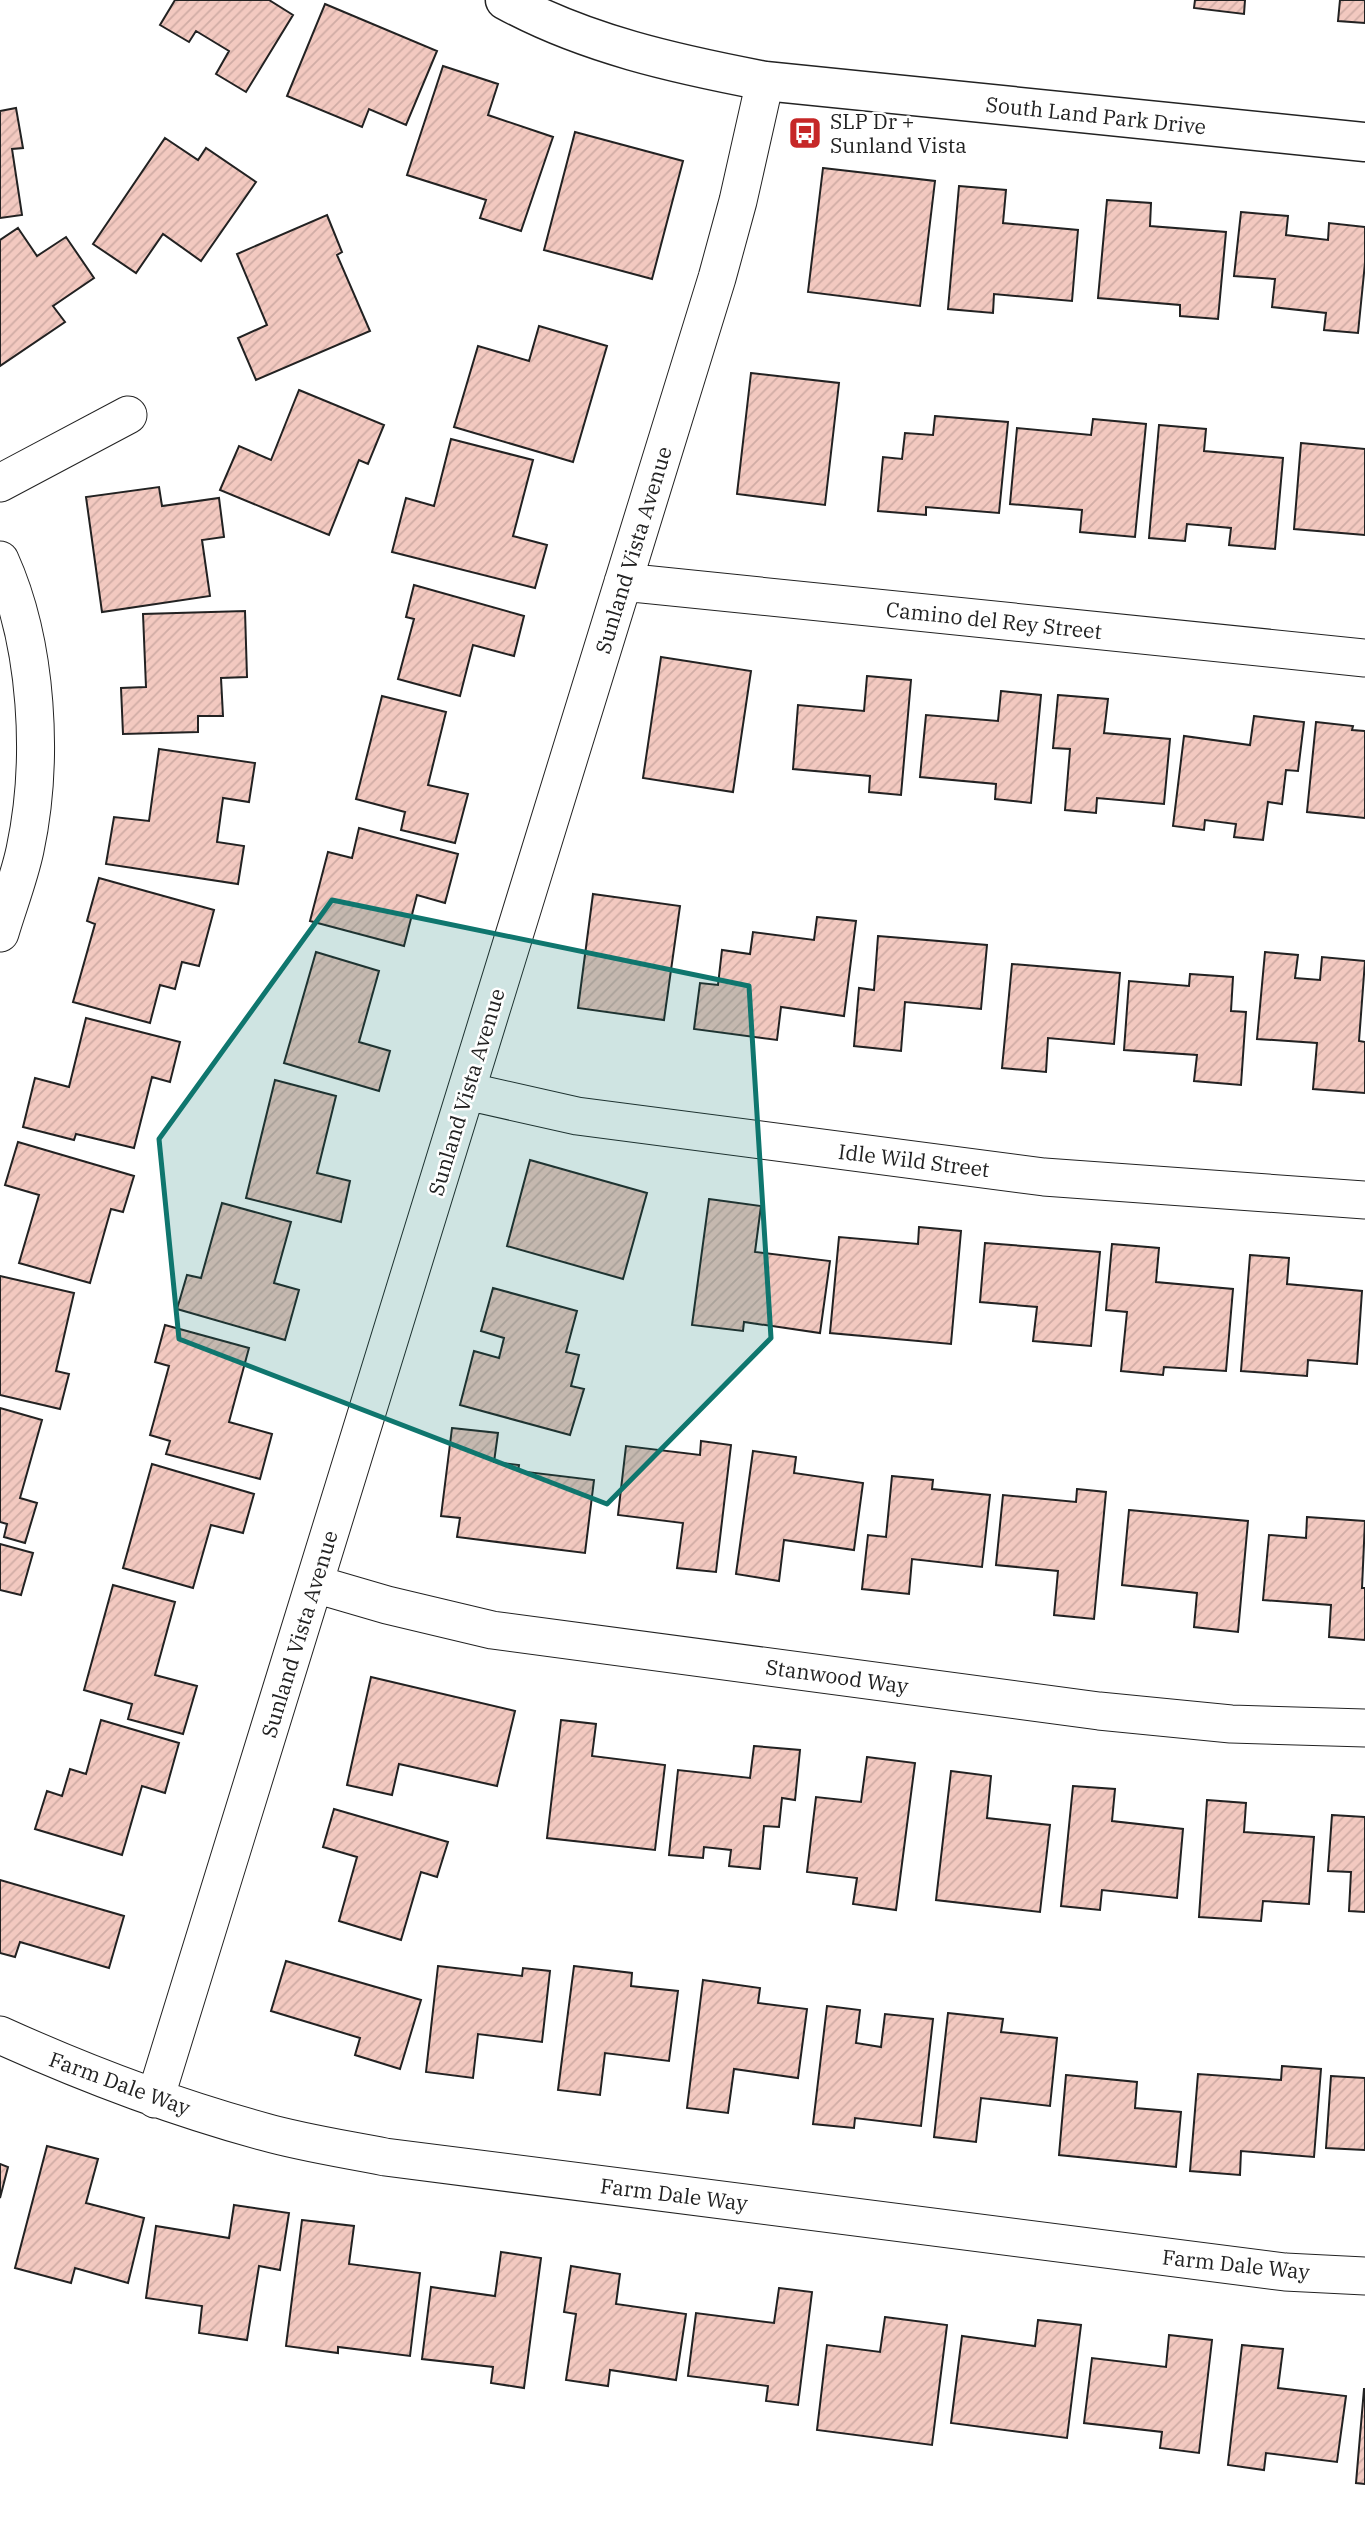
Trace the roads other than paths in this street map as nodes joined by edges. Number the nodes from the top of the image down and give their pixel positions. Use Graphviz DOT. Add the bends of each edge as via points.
graph roads {
  1 [pos="505,0"];
  2 [pos="765,81"];
  3 [pos="1365,142"];
  4 [pos="128,415"];
  5 [pos="0,483"];
  6 [pos="0,560"];
  7 [pos="623,582"];
  8 [pos="1365,658"];
  9 [pos="0,933"];
  10 [pos="466,1091"];
  11 [pos="1365,1200"];
  12 [pos="315,1584"];
  13 [pos="1365,1728"];
  14 [pos="0,2035"];
  15 [pos="155,2099"];
  16 [pos="1365,2276"];
  1 -- 2 [label="street, South Land Park Drive" via="601,41 673,63"];
  2 -- 3 [label="street, South Land Park Drive"];
  2 -- 7 [label="street, Sunland Vista Avenue" via="717,278"];
  4 -- 5 [label="street"];
  6 -- 9 [label="street" via="24,635 35,710 36,777 24,851"];
  7 -- 8 [label="street, Camino del Rey Street"];
  7 -- 10 [label="street, Sunland Vista Avenue"];
  10 -- 11 [label="street, Idle Wild Street" via="577,1116 1044,1177"];
  10 -- 12 [label="street, Sunland Vista Avenue"];
  12 -- 13 [label="street, Stanwood Way" via="492,1630 1099,1711 1231,1724"];
  12 -- 15 [label="street, Sunland Vista Avenue"];
  14 -- 15 [label="street, Farm Dale Way"];
  15 -- 16 [label="street, Farm Dale Way" via="267,2133 385,2157 1285,2272"];
}
